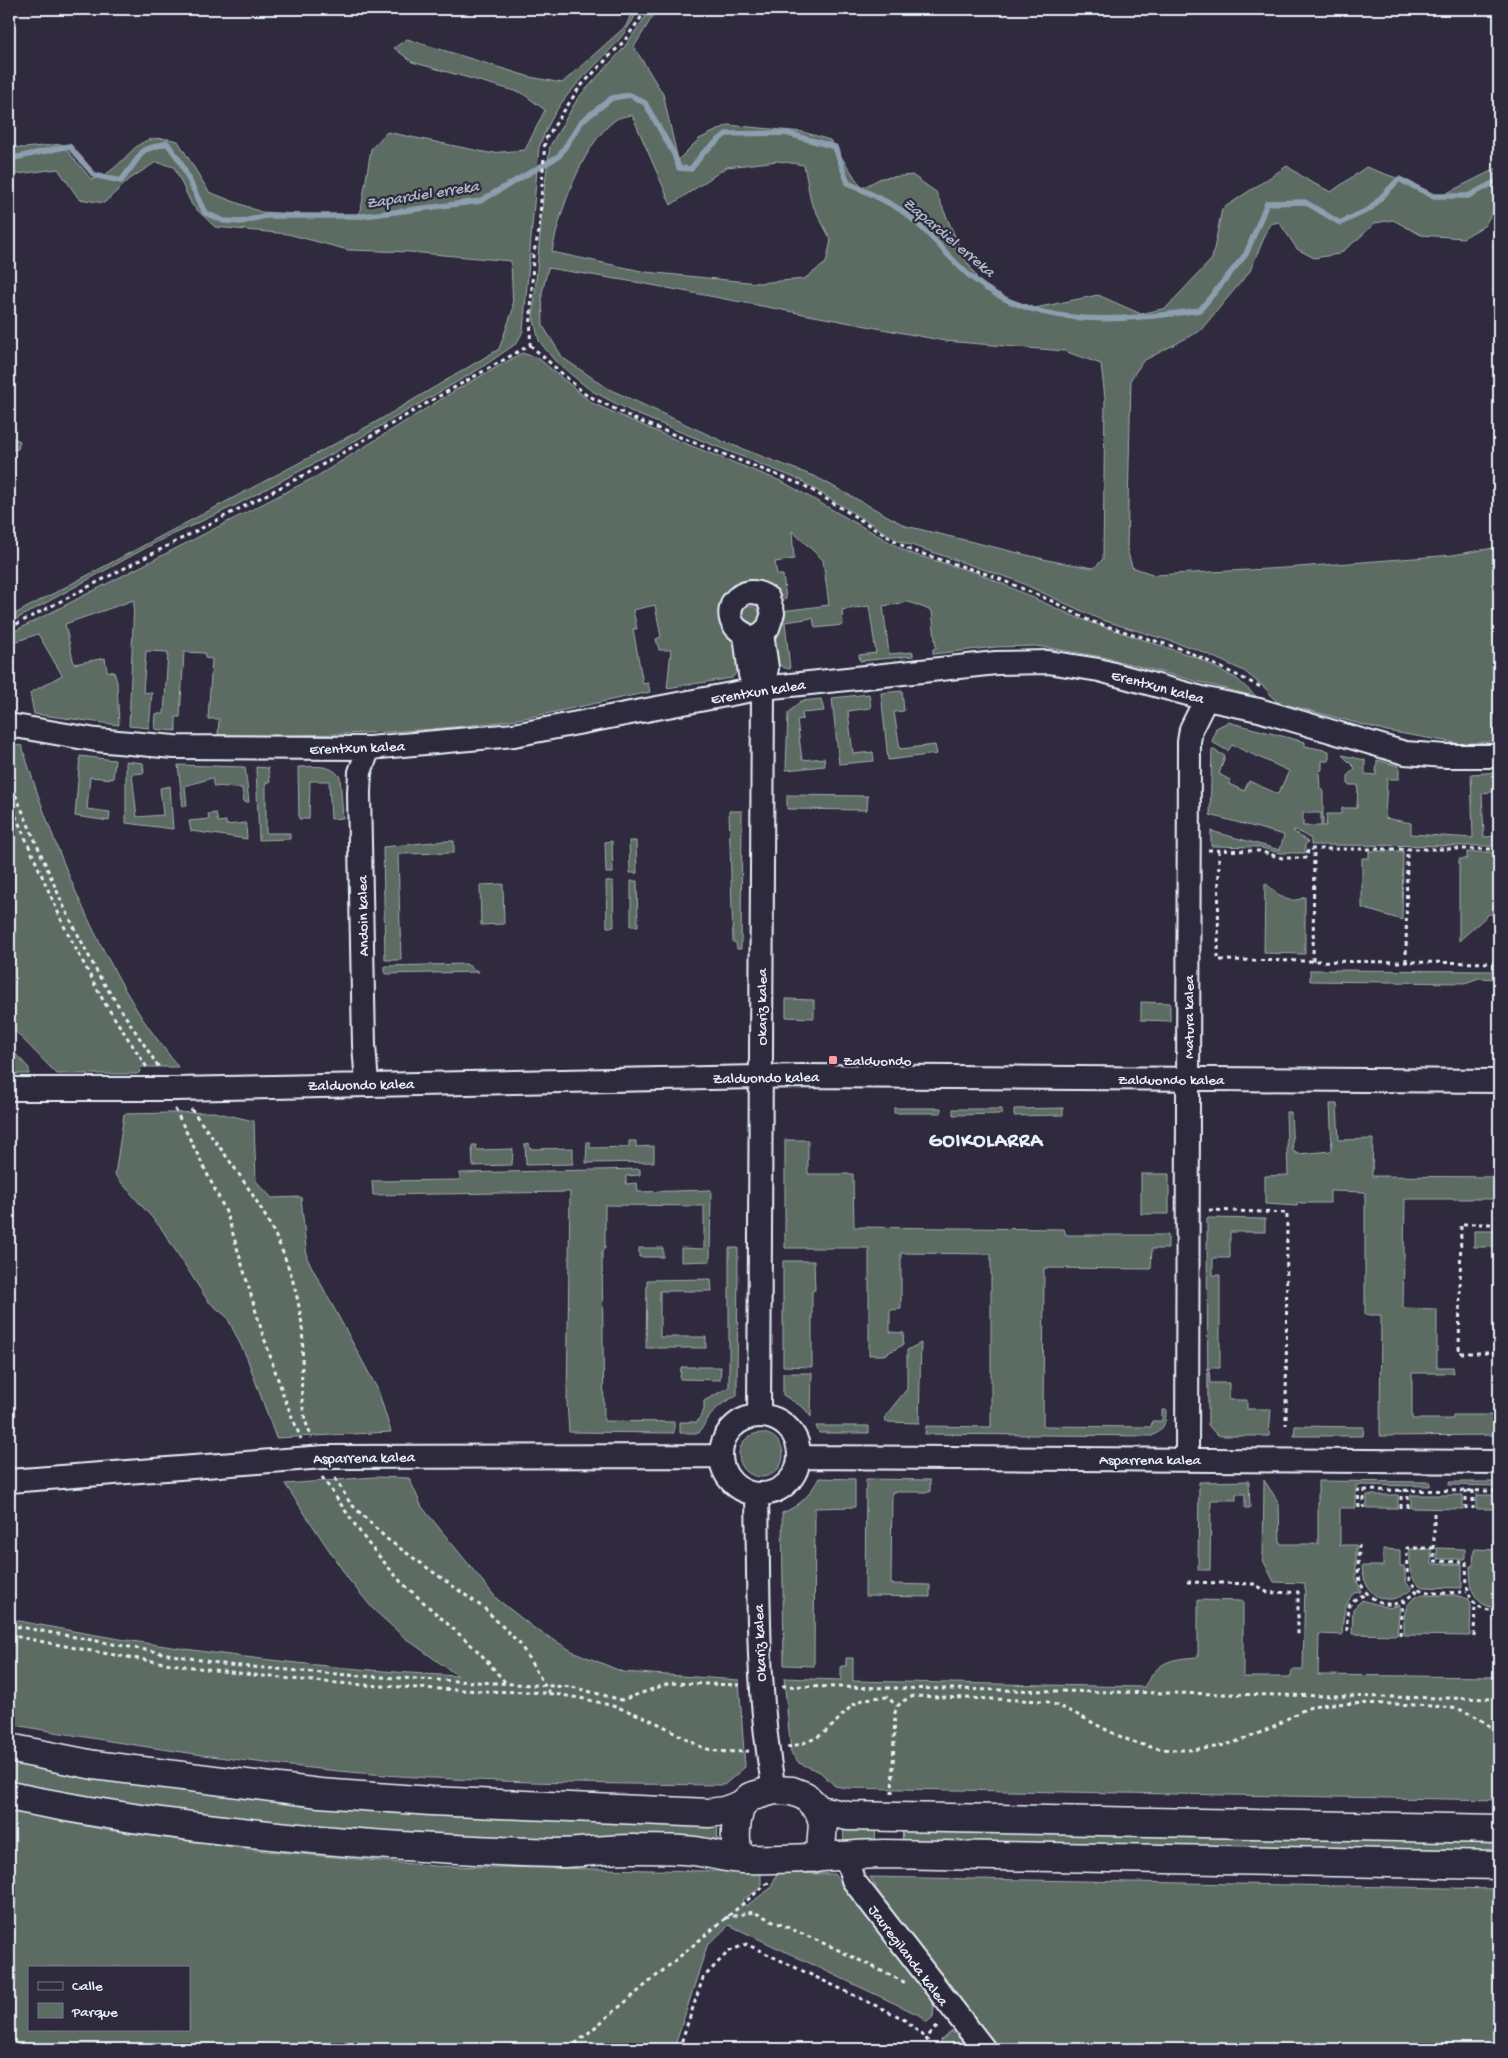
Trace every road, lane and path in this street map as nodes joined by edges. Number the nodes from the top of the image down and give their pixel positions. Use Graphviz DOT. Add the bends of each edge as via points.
graph roads {
  1 [pos="647,9"];
  2 [pos="530,345"];
  3 [pos="9,628"];
  4 [pos="763,688"];
  5 [pos="1270,694"];
  6 [pos="1206,699"];
  7 [pos="9,725"];
  8 [pos="369,748"];
  9 [pos="1499,756"];
  10 [pos="9,780"];
  11 [pos="9,801"];
  12 [pos="1314,849"];
  13 [pos="1407,849"];
  14 [pos="1499,849"];
  15 [pos="1205,850"];
  16 [pos="1218,850"];
  17 [pos="1313,961"];
  18 [pos="1406,962"];
  19 [pos="1499,963"];
  20 [pos="761,1076"];
  21 [pos="1188,1078"];
  22 [pos="1499,1081"];
  23 [pos="368,1084"];
  24 [pos="153,1088"];
  25 [pos="9,1089"];
  26 [pos="174,1096"];
  27 [pos="1203,1210"];
  28 [pos="1499,1224"];
  29 [pos="1499,1353"];
  30 [pos="759,1415"];
  31 [pos="1286,1425"];
  32 [pos="720,1456"];
  33 [pos="800,1457"];
  34 [pos="317,1458"];
  35 [pos="1187,1459"];
  36 [pos="1499,1462"];
  37 [pos="9,1481"];
  38 [pos="1364,1490"];
  39 [pos="1401,1490"];
  40 [pos="1408,1490"];
  41 [pos="1466,1490"];
  42 [pos="1473,1490"];
  43 [pos="1499,1491"];
  44 [pos="758,1494"];
  45 [pos="1359,1508"];
  46 [pos="1364,1508"];
  47 [pos="1401,1508"];
  48 [pos="1408,1508"];
  49 [pos="1466,1509"];
  50 [pos="1474,1509"];
  51 [pos="1434,1513"];
  52 [pos="1359,1545"];
  53 [pos="1434,1548"];
  54 [pos="1187,1582"];
  55 [pos="1418,1590"];
  56 [pos="1468,1592"];
  57 [pos="1368,1594"];
  58 [pos="1405,1600"];
  59 [pos="1475,1602"];
  60 [pos="1499,1611"];
  61 [pos="9,1625"];
  62 [pos="1347,1631"];
  63 [pos="9,1635"];
  64 [pos="1298,1635"];
  65 [pos="1400,1635"];
  66 [pos="1474,1636"];
  67 [pos="506,1683"];
  68 [pos="747,1685"];
  69 [pos="546,1686"];
  70 [pos="780,1686"];
  71 [pos="550,1694"];
  72 [pos="1499,1699"];
  73 [pos="897,1706"];
  74 [pos="1499,1734"];
  75 [pos="9,1748"];
  76 [pos="766,1749"];
  77 [pos="774,1790"];
  78 [pos="9,1796"];
  79 [pos="892,1797"];
  80 [pos="741,1805"];
  81 [pos="819,1810"];
  82 [pos="1499,1829"];
  83 [pos="845,1854"];
  84 [pos="817,1858"];
  85 [pos="740,1859"];
  86 [pos="779,1859"];
  87 [pos="1499,1866"];
  88 [pos="725,1918"];
  89 [pos="910,1986"];
  90 [pos="954,2013"];
  91 [pos="926,2038"];
  92 [pos="569,2049"];
  93 [pos="679,2049"];
  94 [pos="931,2049"];
  95 [pos="984,2049"];
  1 -- 2 [label="path" via="625,40 579,88 546,140 539,231 532,256"];
  2 -- 3 [label="path" via="310,472"];
  2 -- 5 [label="path" via="585,394 639,420 805,486 910,550 990,575 1090,621 1185,650"];
  4 -- 6 [label="street, Erentxun kalea" via="986,664 1048,662 1099,670"];
  4 -- 8 [label="street, Erentxun kalea" via="514,735"];
  4 -- 20 [label="street, Okariz kalea"];
  6 -- 9 [label="street, Erentxun kalea" via="1405,752"];
  6 -- 21 [label="street, Matura kalea" via="1191,729 1189,742"];
  7 -- 8 [label="street, Erentxun kalea" via="96,740 174,747"];
  8 -- 23 [label="street, Andoin kalea" via="360,772 359,793 364,1045"];
  10 -- 26 [label="path" via="63,905 100,976"];
  11 -- 24 [label="path" via="65,928 104,1002 153,1076"];
  12 -- 13 [label="path"];
  12 -- 16 [label="path" via="1308,849 1307,858 1282,858 1259,851"];
  12 -- 17 [label="path"];
  13 -- 14 [label="path"];
  13 -- 18 [label="path"];
  15 -- 16 [label="path"];
  16 -- 17 [label="path" via="1218,960"];
  17 -- 18 [label="path"];
  18 -- 19 [label="path"];
  20 -- 21 [label="street, Zalduondo kalea"];
  20 -- 23 [label="street, Zalduondo kalea"];
  20 -- 30 [label="street, Okariz kalea"];
  21 -- 22 [label="street, Zalduondo kalea"];
  21 -- 35 [label="street, Matura kalea"];
  23 -- 26 [label="street, Zalduondo kalea"];
  24 -- 25 [label="street, Zalduondo kalea"];
  24 -- 26 [label="street, Zalduondo kalea"];
  26 -- 34 [label="path" via="227,1214 284,1397"];
  26 -- 34 [label="path" via="251,1189 263,1208 293,1278 301,1319 302,1409"];
  27 -- 31 [label="path" via="1287,1213"];
  28 -- 29 [label="path" via="1461,1224 1460,1353"];
  30 -- 32 [label="street" via="744,1418 731,1427 723,1441"];
  30 -- 33 [label="street" via="777,1419 792,1430"];
  32 -- 34 [label="street, Asparrena kalea"];
  32 -- 44 [label="street" via="732,1482 744,1491"];
  33 -- 35 [label="street, Asparrena kalea"];
  33 -- 44 [label="street" via="797,1470 788,1484 774,1492"];
  34 -- 37 [label="street, Asparrena kalea"];
  34 -- 67 [label="path" via="367,1542 401,1582 479,1652"];
  34 -- 69 [label="path" via="365,1519 485,1610 520,1644"];
  35 -- 36 [label="street, Asparrena kalea"];
  38 -- 39 [label="path"];
  38 -- 45 [label="path" via="1358,1490"];
  38 -- 46 [label="path"];
  39 -- 40 [label="path"];
  39 -- 47 [label="path"];
  40 -- 41 [label="path"];
  40 -- 48 [label="path"];
  41 -- 42 [label="path"];
  41 -- 49 [label="path"];
  42 -- 43 [label="path"];
  42 -- 50 [label="path"];
  44 -- 76 [label="street, Okariz kalea" via="758,1627"];
  51 -- 53 [label="path"];
  52 -- 57 [label="path" via="1360,1580"];
  53 -- 55 [label="path" via="1407,1548 1408,1575"];
  53 -- 56 [label="path" via="1434,1561 1466,1562"];
  54 -- 64 [label="path" via="1255,1584 1268,1593 1298,1592"];
  55 -- 56 [label="path"];
  55 -- 58 [label="path"];
  56 -- 59 [label="path"];
  57 -- 58 [label="path" via="1385,1604"];
  57 -- 62 [label="path" via="1355,1597 1349,1604"];
  58 -- 65 [label="path"];
  59 -- 60 [label="path" via="1488,1610"];
  59 -- 66 [label="path"];
  61 -- 67 [label="path" via="228,1664 360,1676"];
  63 -- 71 [label="path" via="85,1651 295,1679"];
  67 -- 69 [label="path"];
  68 -- 69 [label="path" via="670,1682 622,1700 572,1688"];
  69 -- 71 [label="path"];
  70 -- 72 [label="path"];
  71 -- 76 [label="path" via="594,1700 628,1712 660,1725 705,1750 722,1753"];
  73 -- 74 [label="path" via="914,1696 1045,1700 1132,1743 1182,1750 1232,1744 1316,1705 1438,1705 1460,1709"];
  73 -- 76 [label="path" via="887,1697 869,1698 845,1710 831,1727 811,1741"];
  73 -- 79 [label="path"];
  75 -- 80 [label="main road" via="94,1765 320,1793 692,1813 724,1811"];
  76 -- 77 [label="street, Okariz kalea"];
  77 -- 80 [label="main road" via="750,1797"];
  77 -- 81 [label="main road" via="805,1796"];
  78 -- 85 [label="main road" via="184,1824 319,1840 561,1853 635,1848 691,1850"];
  80 -- 85 [label="main road" via="735,1836"];
  81 -- 82 [label="main road" via="848,1816"];
  81 -- 84 [label="main road" via="823,1836"];
  83 -- 84 [label="main road"];
  83 -- 87 [label="main road"];
  83 -- 90 [label="street, Jauregilanda kalea" via="853,1880"];
  84 -- 86 [label="main road"];
  85 -- 86 [label="main road"];
  86 -- 88 [label="path" via="771,1880"];
  88 -- 89 [label="path" via="753,1912"];
  88 -- 92 [label="path"];
  90 -- 91 [label="path"];
  90 -- 95 [label="street, Jauregilanda kalea"];
  91 -- 93 [label="path" via="902,2018 746,1944 728,1952 703,1978"];
  91 -- 94 [label="path"];
}
